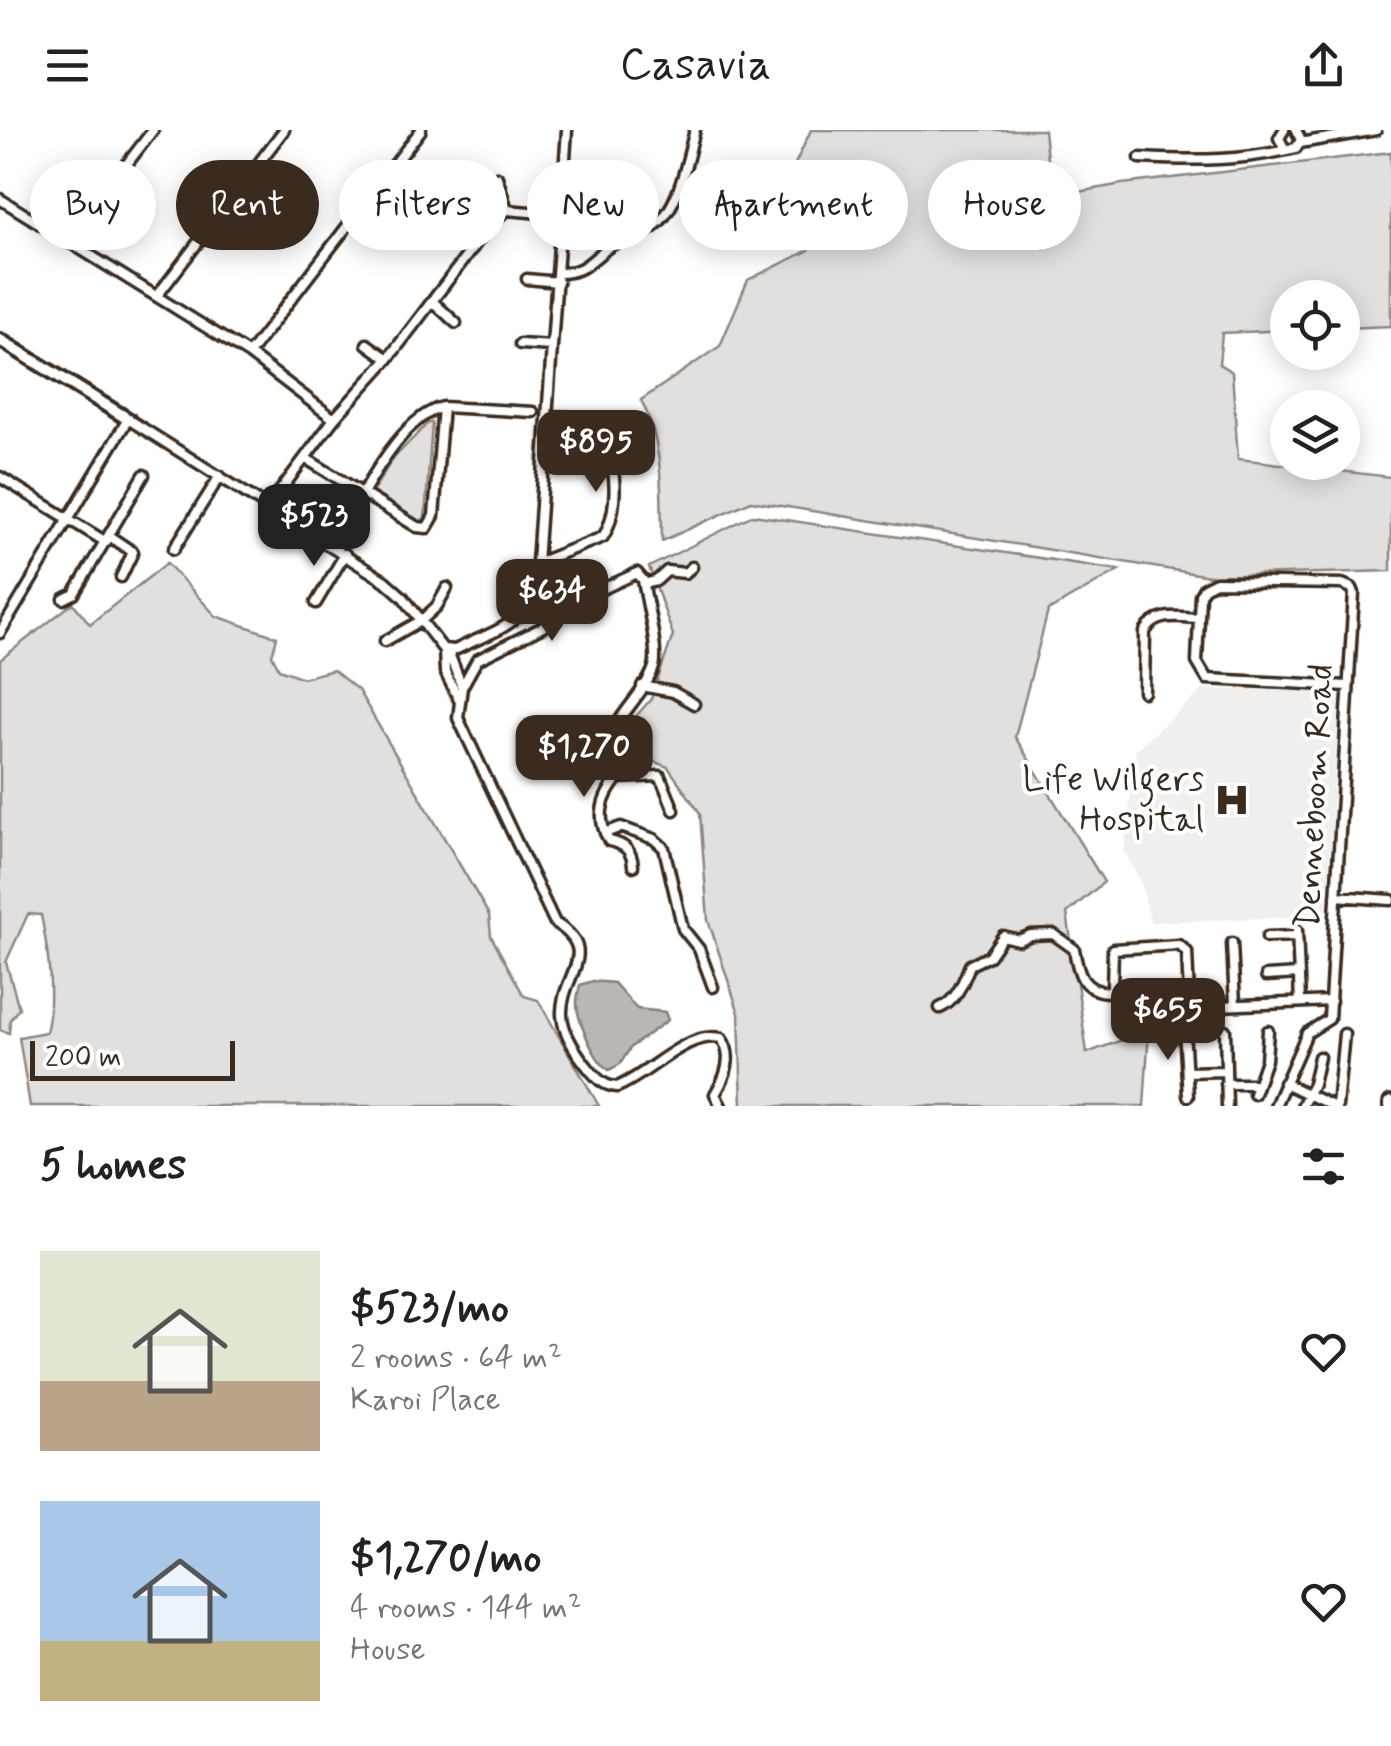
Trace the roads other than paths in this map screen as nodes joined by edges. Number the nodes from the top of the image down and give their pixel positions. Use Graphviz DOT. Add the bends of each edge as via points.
graph roads {
  1 [pos="152,130"];
  2 [pos="284,130"];
  3 [pos="421,130"];
  4 [pos="567,130"];
  5 [pos="695,130"];
  6 [pos="1284,130"];
  7 [pos="1296,130"];
  8 [pos="1376,130"];
  9 [pos="1300,143"];
  10 [pos="1284,148"];
  11 [pos="1140,158"];
  12 [pos="129,160"];
  13 [pos="566,160"];
  14 [pos="0,199"];
  15 [pos="507,210"];
  16 [pos="527,212"];
  17 [pos="30,218"];
  18 [pos="83,250"];
  19 [pos="471,250"];
  20 [pos="560,250"];
  21 [pos="558,278"];
  22 [pos="527,279"];
  23 [pos="157,296"];
  24 [pos="432,301"];
  25 [pos="456,323"];
  26 [pos="0,340"];
  27 [pos="367,344"];
  28 [pos="520,344"];
  29 [pos="552,346"];
  30 [pos="249,354"];
  31 [pos="388,359"];
  32 [pos="442,408"];
  33 [pos="533,412"];
  34 [pos="548,416"];
  35 [pos="128,419"];
  36 [pos="334,419"];
  37 [pos="306,458"];
  38 [pos="144,475"];
  39 [pos="220,476"];
  40 [pos="0,477"];
  41 [pos="363,493"];
  42 [pos="268,507"];
  43 [pos="69,518"];
  44 [pos="108,539"];
  45 [pos="174,549"];
  46 [pos="345,554"];
  47 [pos="537,563"];
  48 [pos="692,567"];
  49 [pos="121,577"];
  50 [pos="644,584"];
  51 [pos="447,588"];
  52 [pos="64,600"];
  53 [pos="316,603"];
  54 [pos="1198,618"];
  55 [pos="422,620"];
  56 [pos="0,633"];
  57 [pos="385,641"];
  58 [pos="449,650"];
  59 [pos="642,686"];
  60 [pos="1348,686"];
  61 [pos="462,687"];
  62 [pos="1144,692"];
  63 [pos="459,700"];
  64 [pos="694,704"];
  65 [pos="618,778"];
  66 [pos="674,810"];
  67 [pos="605,833"];
  68 [pos="633,866"];
  69 [pos="1336,896"];
  70 [pos="1391,900"];
  71 [pos="1267,937"];
  72 [pos="1232,943"];
  73 [pos="1298,974"];
  74 [pos="1266,976"];
  75 [pos="713,987"];
  76 [pos="1331,1001"];
  77 [pos="1300,1002"];
  78 [pos="1234,1005"];
  79 [pos="940,1008"];
  80 [pos="1184,1029"];
  81 [pos="1225,1030"];
  82 [pos="1268,1031"];
  83 [pos="1344,1034"];
  84 [pos="1319,1057"];
  85 [pos="1226,1071"];
  86 [pos="1187,1072"];
  87 [pos="1284,1082"];
  88 [pos="1226,1084"];
  89 [pos="1309,1092"];
  90 [pos="1188,1096"];
  91 [pos="721,1106"];
  92 [pos="1227,1106"];
  93 [pos="1275,1106"];
  94 [pos="1302,1106"];
  95 [pos="1335,1106"];
  1 -- 12 [label="street"];
  2 -- 23 [label="street"];
  3 -- 30 [label="street"];
  4 -- 13 [label="street"];
  5 -- 21 [label="street" via="660,222 612,245 584,270"];
  6 -- 10 [label="street"];
  7 -- 9 [label="street"];
  8 -- 9 [label="street"];
  9 -- 10 [label="street"];
  10 -- 11 [label="street" via="1222,161"];
  14 -- 17 [label="street"];
  15 -- 16 [label="street"];
  18 -- 23 [label="street"];
  19 -- 24 [label="street"];
  20 -- 21 [label="street"];
  21 -- 22 [label="street"];
  21 -- 29 [label="street"];
  23 -- 30 [label="street"];
  24 -- 25 [label="street"];
  24 -- 31 [label="street"];
  26 -- 35 [label="street"];
  27 -- 31 [label="street"];
  28 -- 29 [label="street"];
  29 -- 34 [label="street"];
  30 -- 36 [label="street"];
  31 -- 36 [label="street"];
  32 -- 33 [label="street"];
  32 -- 41 [label="street" via="420,418"];
  32 -- 41 [label="street" via="430,526 417,528"];
  34 -- 47 [label="street"];
  34 -- 47 [label="street" via="590,424 616,482 603,537"];
  35 -- 39 [label="street"];
  35 -- 43 [label="street"];
  36 -- 37 [label="street"];
  37 -- 41 [label="street"];
  37 -- 42 [label="street"];
  38 -- 44 [label="street"];
  39 -- 42 [label="street"];
  39 -- 45 [label="street"];
  40 -- 43 [label="street"];
  42 -- 46 [label="street"];
  43 -- 44 [label="street"];
  43 -- 56 [label="street"];
  44 -- 49 [label="street" via="133,553"];
  44 -- 52 [label="street"];
  46 -- 53 [label="street"];
  46 -- 55 [label="street" via="392,586"];
  47 -- 58 [label="street" via="532,598 519,616"];
  48 -- 50 [label="street" via="685,574 668,570"];
  50 -- 59 [label="street" via="655,662"];
  50 -- 61 [label="street" via="634,573 558,610 543,627 480,658"];
  51 -- 55 [label="street"];
  54 -- 60 [label="street" via="1197,662 1207,679"];
  54 -- 60 [label="street, Denneboom Road" via="1204,588 1216,582 1352,588"];
  54 -- 62 [label="street" via="1162,618 1148,626"];
  55 -- 57 [label="street"];
  55 -- 58 [label="street"];
  58 -- 61 [label="street"];
  58 -- 63 [label="street" via="445,672"];
  59 -- 64 [label="street"];
  59 -- 65 [label="street" via="607,743"];
  60 -- 69 [label="street, Denneboom Road"];
  61 -- 63 [label="street"];
  63 -- 91 [label="street" via="460,724 554,922 577,945 562,1012 574,1049 614,1088 693,1040 721,1038 727,1066 715,1094"];
  65 -- 66 [label="street" via="657,774"];
  65 -- 67 [label="street" via="601,808"];
  67 -- 68 [label="street" via="609,842 629,850"];
  67 -- 75 [label="street" via="621,827 664,848 683,929 700,949"];
  69 -- 70 [label="street"];
  69 -- 76 [label="street, Denneboom Road"];
  71 -- 73 [label="street" via="1297,933"];
  72 -- 78 [label="street"];
  73 -- 74 [label="street"];
  73 -- 77 [label="street"];
  76 -- 77 [label="street"];
  76 -- 87 [label="street, Denneboom Road" via="1330,1019 1307,1033"];
  77 -- 78 [label="street"];
  78 -- 79 [label="street" via="1192,1005 1188,952 1179,945 1115,948 1110,992 1090,988 1079,976 1074,949 1054,934 1004,936 989,956 970,965 963,984"];
  80 -- 86 [label="street"];
  81 -- 85 [label="street"];
  82 -- 88 [label="street" via="1256,1089"];
  83 -- 95 [label="street"];
  84 -- 89 [label="street"];
  85 -- 86 [label="street"];
  85 -- 88 [label="street"];
  86 -- 90 [label="street"];
  87 -- 89 [label="street"];
  87 -- 93 [label="street"];
  88 -- 92 [label="street"];
  89 -- 94 [label="street"];
  89 -- 95 [label="street"];
}
